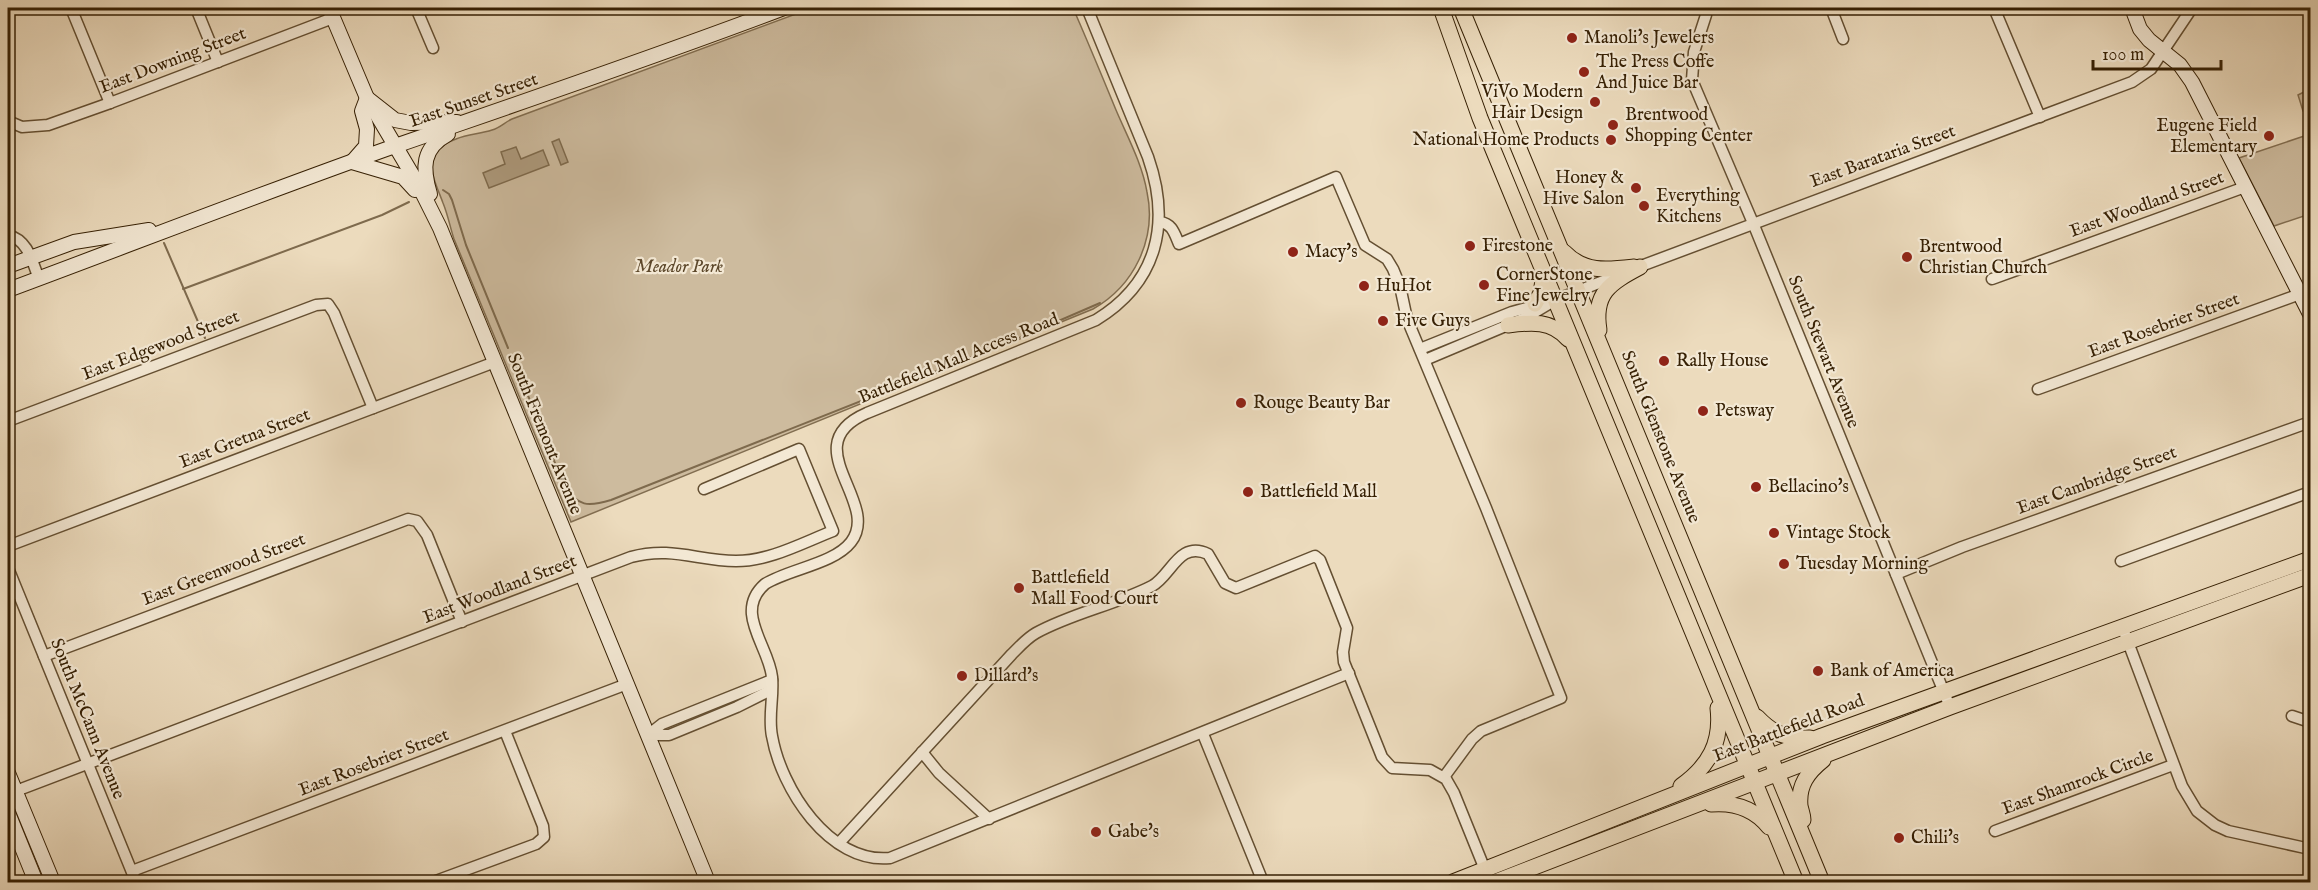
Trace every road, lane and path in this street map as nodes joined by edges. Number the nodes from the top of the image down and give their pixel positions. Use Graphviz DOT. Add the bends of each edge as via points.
graph roads {
  1 [pos="71,8"];
  2 [pos="196,8"];
  3 [pos="416,8"];
  4 [pos="784,8"];
  5 [pos="1087,8"];
  6 [pos="1441,8"];
  7 [pos="1461,8"];
  8 [pos="1705,8"];
  9 [pos="1831,8"];
  10 [pos="1994,8"];
  11 [pos="2132,8"];
  12 [pos="2192,8"];
  13 [pos="331,13"];
  14 [pos="1843,39"];
  15 [pos="433,48"];
  16 [pos="2164,52"];
  17 [pos="218,62"];
  18 [pos="367,98"];
  19 [pos="110,104"];
  20 [pos="2040,117"];
  21 [pos="8,121"];
  22 [pos="468,122"];
  23 [pos="395,146"];
  24 [pos="352,162"];
  25 [pos="2245,187"];
  26 [pos="434,215"];
  27 [pos="1160,222"];
  28 [pos="1753,223"];
  29 [pos="175,226"];
  30 [pos="8,235"];
  31 [pos="1560,246"];
  32 [pos="31,257"];
  33 [pos="8,266"];
  34 [pos="1640,267"];
  35 [pos="1544,274"];
  36 [pos="39,279"];
  37 [pos="1992,279"];
  38 [pos="8,290"];
  39 [pos="1578,290"];
  40 [pos="2300,294"];
  41 [pos="1555,300"];
  42 [pos="1535,304"];
  43 [pos="2310,314"];
  44 [pos="1508,325"];
  45 [pos="1574,345"];
  46 [pos="1422,354"];
  47 [pos="1606,358"];
  48 [pos="495,362"];
  49 [pos="2038,389"];
  50 [pos="373,408"];
  51 [pos="8,421"];
  52 [pos="2310,422"];
  53 [pos="704,489"];
  54 [pos="2310,492"];
  55 [pos="8,546"];
  56 [pos="2310,559"];
  57 [pos="2121,561"];
  58 [pos="8,568"];
  59 [pos="1896,574"];
  60 [pos="2310,575"];
  61 [pos="582,577"];
  62 [pos="462,622"];
  63 [pos="2125,634"];
  64 [pos="44,656"];
  65 [pos="1349,674"];
  66 [pos="627,684"];
  67 [pos="772,685"];
  68 [pos="1943,692"];
  69 [pos="1717,693"];
  70 [pos="737,707"];
  71 [pos="1950,707"];
  72 [pos="1752,712"];
  73 [pos="2292,716"];
  74 [pos="769,718"];
  75 [pos="2310,722"];
  76 [pos="505,731"];
  77 [pos="1203,734"];
  78 [pos="648,735"];
  79 [pos="1822,736"];
  80 [pos="922,752"];
  81 [pos="1834,752"];
  82 [pos="1770,756"];
  83 [pos="87,764"];
  84 [pos="1746,765"];
  85 [pos="2173,765"];
  86 [pos="8,773"];
  87 [pos="1777,774"];
  88 [pos="1445,778"];
  89 [pos="1754,783"];
  90 [pos="11,793"];
  91 [pos="1666,797"];
  92 [pos="1696,806"];
  93 [pos="8,813"];
  94 [pos="989,819"];
  95 [pos="1995,831"];
  96 [pos="1802,835"];
  97 [pos="1778,839"];
  98 [pos="839,843"];
  99 [pos="2310,849"];
  100 [pos="132,871"];
  101 [pos="1488,876"];
  102 [pos="36,882"];
  103 [pos="52,882"];
  104 [pos="136,882"];
  105 [pos="434,882"];
  106 [pos="708,882"];
  107 [pos="1263,882"];
  108 [pos="1453,882"];
  109 [pos="1495,882"];
  110 [pos="1796,882"];
  111 [pos="1822,882"];
  1 -- 19 [label="street"];
  2 -- 17 [label="street"];
  3 -- 15 [label="street"];
  4 -- 22 [label="main road, East Sunset Street"];
  5 -- 27 [label="street, Battlefield Mall Access Road" via="1152,170"];
  6 -- 35 [label="main road" via="1480,118"];
  7 -- 31 [label="main road, South Glenstone Avenue"];
  8 -- 28 [label="street, South Stewart Avenue" via="1694,52 1692,80"];
  9 -- 14 [label="street"];
  10 -- 20 [label="street"];
  11 -- 16 [label="main road" via="2140,29"];
  12 -- 16 [label="street, East Barataria Street"];
  13 -- 17 [label="street, East Downing Street"];
  13 -- 18 [label="main road, South Fremont Avenue"];
  16 -- 20 [label="street, East Barataria Street" via="2151,69 2132,82"];
  16 -- 25 [label="main road" via="2192,82"];
  17 -- 19 [label="street, East Downing Street"];
  18 -- 22 [label="main road" via="394,120"];
  18 -- 23 [label="main road, South Fremont Avenue"];
  18 -- 24 [label="main road" via="362,111 366,146"];
  19 -- 21 [label="street, East Downing Street" via="48,125 22,127"];
  20 -- 28 [label="street, East Barataria Street"];
  22 -- 23 [label="main road, East Sunset Street"];
  22 -- 26 [label="main road" via="437,140 428,151 425,179"];
  23 -- 24 [label="main road, East Sunset Street"];
  23 -- 26 [label="main road, South Fremont Avenue"];
  24 -- 26 [label="main road" via="403,177"];
  24 -- 29 [label="main road, East Sunset Street"];
  25 -- 37 [label="street, East Woodland Street"];
  25 -- 40 [label="main road"];
  26 -- 48 [label="main road, South Fremont Avenue"];
  27 -- 46 [label="street" via="1171,227 1179,244 1336,177 1365,245 1387,259 1393,269"];
  27 -- 67 [label="street, Battlefield Mall Access Road" via="1141,278 1104,315 859,417 847,426 838,439 837,453 857,512 855,535 849,545 834,555 765,584 753,603 753,624"];
  28 -- 34 [label="street, East Barataria Street"];
  28 -- 59 [label="street, South Stewart Avenue"];
  29 -- 32 [label="main road, East Sunset Street" via="74,242"];
  29 -- 36 [label="main road, East Sunset Street"];
  30 -- 32 [label="street" via="22,242"];
  31 -- 34 [label="main road" via="1572,260 1591,268"];
  31 -- 39 [label="main road, South Glenstone Avenue"];
  32 -- 33 [label="main road, East Sunset Street"];
  32 -- 36 [label="street"];
  34 -- 39 [label="street, East Barataria Street"];
  34 -- 47 [label="main road" via="1610,285 1601,297 1598,321"];
  35 -- 41 [label="main road"];
  35 -- 42 [label="main road"];
  36 -- 38 [label="main road, East Sunset Street"];
  39 -- 41 [label="street, East Barataria Street"];
  39 -- 47 [label="main road, South Glenstone Avenue"];
  40 -- 43 [label="main road"];
  40 -- 49 [label="street, East Rosebrier Street"];
  41 -- 42 [label="street"];
  41 -- 44 [label="street"];
  41 -- 45 [label="main road"];
  42 -- 46 [label="street"];
  44 -- 45 [label="main road" via="1551,325"];
  44 -- 46 [label="street"];
  45 -- 69 [label="main road"];
  46 -- 88 [label="street" via="1561,698 1481,731"];
  47 -- 72 [label="main road, South Glenstone Avenue"];
  48 -- 50 [label="street, East Gretna Street"];
  48 -- 61 [label="main road, South Fremont Avenue"];
  50 -- 51 [label="street, East Edgewood Street" via="328,304 316,305"];
  50 -- 55 [label="street, East Gretna Street"];
  52 -- 59 [label="street, East Cambridge Street"];
  53 -- 61 [label="street, East Woodland Street" via="799,450 833,531 759,559 724,560 657,552 631,557"];
  54 -- 57 [label="street"];
  56 -- 63 [label="main road, East Battlefield Road"];
  58 -- 64 [label="street, South McCann Avenue"];
  59 -- 68 [label="street, South Stewart Avenue"];
  60 -- 63 [label="main road, East Battlefield Road"];
  61 -- 62 [label="street, East Woodland Street"];
  61 -- 66 [label="main road, South Fremont Avenue"];
  62 -- 64 [label="street, East Greenwood Street" via="427,535 417,521 408,519"];
  62 -- 83 [label="street, East Woodland Street"];
  63 -- 68 [label="main road, East Battlefield Road"];
  63 -- 71 [label="main road, East Battlefield Road"];
  63 -- 85 [label="street"];
  64 -- 83 [label="street, South McCann Avenue"];
  65 -- 77 [label="street, Battlefield Mall Access Road"];
  65 -- 80 [label="street" via="1343,652 1347,628 1317,558 1308,558 1236,588 1225,583 1208,554 1192,552 1177,559 1152,585 1031,636"];
  65 -- 88 [label="street" via="1387,765 1430,770"];
  66 -- 76 [label="street, East Rosebrier Street"];
  66 -- 78 [label="main road, South Fremont Avenue"];
  67 -- 70 [label="street"];
  67 -- 74 [label="street, Battlefield Mall Access Road"];
  67 -- 78 [label="street" via="664,724"];
  68 -- 71 [label="street, South Stewart Avenue"];
  68 -- 79 [label="main road, East Battlefield Road"];
  69 -- 84 [label="main road"];
  69 -- 91 [label="main road" via="1719,729 1715,750 1699,772"];
  70 -- 74 [label="street" via="758,707"];
  70 -- 78 [label="street" via="669,735"];
  71 -- 81 [label="main road, East Battlefield Road"];
  72 -- 79 [label="main road" via="1765,727 1781,736"];
  72 -- 82 [label="main road, South Glenstone Avenue"];
  73 -- 75 [label="street"];
  74 -- 98 [label="street, Battlefield Mall Access Road" via="775,753 789,788 808,815"];
  76 -- 100 [label="street, East Rosebrier Street"];
  76 -- 105 [label="street" via="544,837 536,844"];
  77 -- 94 [label="street, Battlefield Mall Access Road"];
  77 -- 107 [label="street"];
  78 -- 106 [label="main road, South Fremont Avenue"];
  79 -- 82 [label="main road, East Battlefield Road"];
  80 -- 94 [label="street"];
  80 -- 98 [label="street"];
  81 -- 87 [label="main road, East Battlefield Road"];
  81 -- 96 [label="main road" via="1815,767 1802,786"];
  82 -- 84 [label="main road, East Battlefield Road"];
  82 -- 87 [label="main road, South Glenstone Avenue"];
  83 -- 90 [label="street, East Woodland Street"];
  83 -- 100 [label="street, South McCann Avenue"];
  84 -- 89 [label="main road"];
  84 -- 91 [label="main road, East Battlefield Road"];
  85 -- 95 [label="street, East Shamrock Circle"];
  85 -- 99 [label="street" via="2187,798 2215,825"];
  86 -- 90 [label="main road"];
  87 -- 89 [label="main road, East Battlefield Road"];
  87 -- 96 [label="main road, South Glenstone Avenue"];
  88 -- 101 [label="street"];
  89 -- 92 [label="main road, East Battlefield Road"];
  89 -- 97 [label="main road"];
  90 -- 103 [label="main road"];
  91 -- 101 [label="main road, East Battlefield Road"];
  92 -- 97 [label="main road" via="1724,803 1744,807 1764,820"];
  92 -- 109 [label="main road, East Battlefield Road"];
  93 -- 102 [label="main road"];
  94 -- 98 [label="street, Battlefield Mall Access Road" via="890,858 871,857"];
  96 -- 111 [label="main road, South Glenstone Avenue"];
  97 -- 110 [label="main road"];
  100 -- 104 [label="street, South McCann Avenue"];
  101 -- 108 [label="main road, East Battlefield Road"];
}
